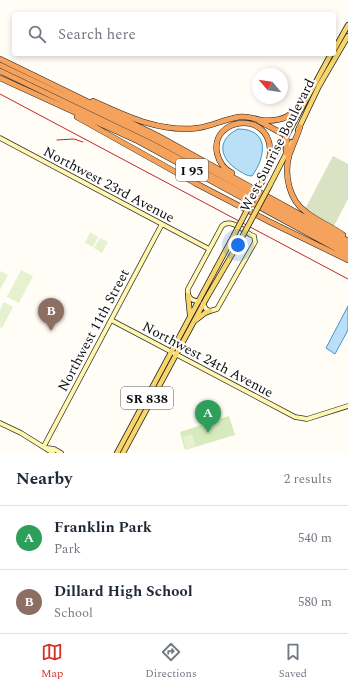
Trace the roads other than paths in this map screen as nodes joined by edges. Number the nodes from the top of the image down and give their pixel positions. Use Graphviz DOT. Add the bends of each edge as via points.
graph roads {
  1 [pos="348,25"];
  2 [pos="348,36"];
  3 [pos="336,46"];
  4 [pos="331,56"];
  5 [pos="0,59"];
  6 [pos="0,65"];
  7 [pos="0,71"];
  8 [pos="0,78"];
  9 [pos="57,87"];
  10 [pos="32,93"];
  11 [pos="307,98"];
  12 [pos="252,118"];
  13 [pos="300,127"];
  14 [pos="286,137"];
  15 [pos="0,138"];
  16 [pos="286,153"];
  17 [pos="264,178"];
  18 [pos="269,198"];
  19 [pos="247,210"];
  20 [pos="254,214"];
  21 [pos="162,224"];
  22 [pos="348,240"];
  23 [pos="348,245"];
  24 [pos="209,249"];
  25 [pos="348,250"];
  26 [pos="348,255"];
  27 [pos="348,260"];
  28 [pos="188,295"];
  29 [pos="201,302"];
  30 [pos="210,311"];
  31 [pos="190,317"];
  32 [pos="111,320"];
  33 [pos="194,322"];
  34 [pos="174,354"];
  35 [pos="348,406"];
  36 [pos="0,423"];
  37 [pos="44,447"];
  38 [pos="53,453"];
  39 [pos="61,453"];
  40 [pos="117,453"];
  41 [pos="124,453"];
  1 -- 3 [label="main road"];
  2 -- 13 [label="main road, West Sunrise Boulevard / SR 838" via="319,86"];
  4 -- 11 [label="main road, West Sunrise Boulevard / SR 838"];
  5 -- 9 [label="highway, I 95"];
  6 -- 23 [label="highway" via="156,140"];
  7 -- 25 [label="highway" via="152,144"];
  8 -- 10 [label="highway, I 95"];
  9 -- 12 [label="highway" via="147,123 166,128 194,128 237,118"];
  9 -- 18 [label="highway, I 95" via="158,136"];
  10 -- 19 [label="highway"];
  10 -- 26 [label="highway, I 95" via="154,149"];
  11 -- 12 [label="highway" via="284,118 269,121"];
  11 -- 14 [label="main road, West Sunrise Boulevard / SR 838"];
  12 -- 14 [label="highway"];
  13 -- 16 [label="main road, West Sunrise Boulevard / SR 838"];
  13 -- 22 [label="highway" via="288,162 292,194 305,212 335,229"];
  14 -- 16 [label="highway"];
  14 -- 17 [label="main road, West Sunrise Boulevard / SR 838"];
  15 -- 21 [label="street, Northwest 23rd Avenue"];
  16 -- 20 [label="main road, West Sunrise Boulevard / SR 838, bridge"];
  17 -- 18 [label="highway" via="270,152 265,134 257,126 248,123 237,123 228,128 217,145 217,154 222,164 228,171 253,185"];
  17 -- 19 [label="main road, West Sunrise Boulevard / SR 838, bridge"];
  18 -- 22 [label="highway, I 95"];
  19 -- 20 [label="highway, bridge"];
  19 -- 29 [label="main road, West Sunrise Boulevard / SR 838, bridge"];
  20 -- 27 [label="highway"];
  20 -- 29 [label="main road, West Sunrise Boulevard / SR 838, bridge"];
  21 -- 24 [label="street, Northwest 23rd Avenue"];
  21 -- 32 [label="street, Northwest 11th Street"];
  24 -- 28 [label="street" via="189,287"];
  24 -- 30 [label="street" via="227,222 251,235 255,240 219,305"];
  28 -- 29 [label="street" via="191,300"];
  28 -- 31 [label="main road"];
  29 -- 30 [label="street"];
  29 -- 31 [label="main road, West Sunrise Boulevard / SR 838"];
  29 -- 33 [label="main road, West Sunrise Boulevard / SR 838"];
  30 -- 33 [label="main road"];
  31 -- 34 [label="main road, West Sunrise Boulevard / SR 838"];
  32 -- 34 [label="street, Northwest 24th Avenue"];
  32 -- 37 [label="street, Northwest 11th Street"];
  33 -- 34 [label="main road, West Sunrise Boulevard / SR 838"];
  34 -- 35 [label="street, Northwest 24th Avenue" via="296,417 307,420"];
  34 -- 40 [label="main road, West Sunrise Boulevard / SR 838"];
  34 -- 41 [label="main road, West Sunrise Boulevard / SR 838"];
  36 -- 37 [label="street"];
  37 -- 38 [label="street"];
  37 -- 39 [label="street"];
}
